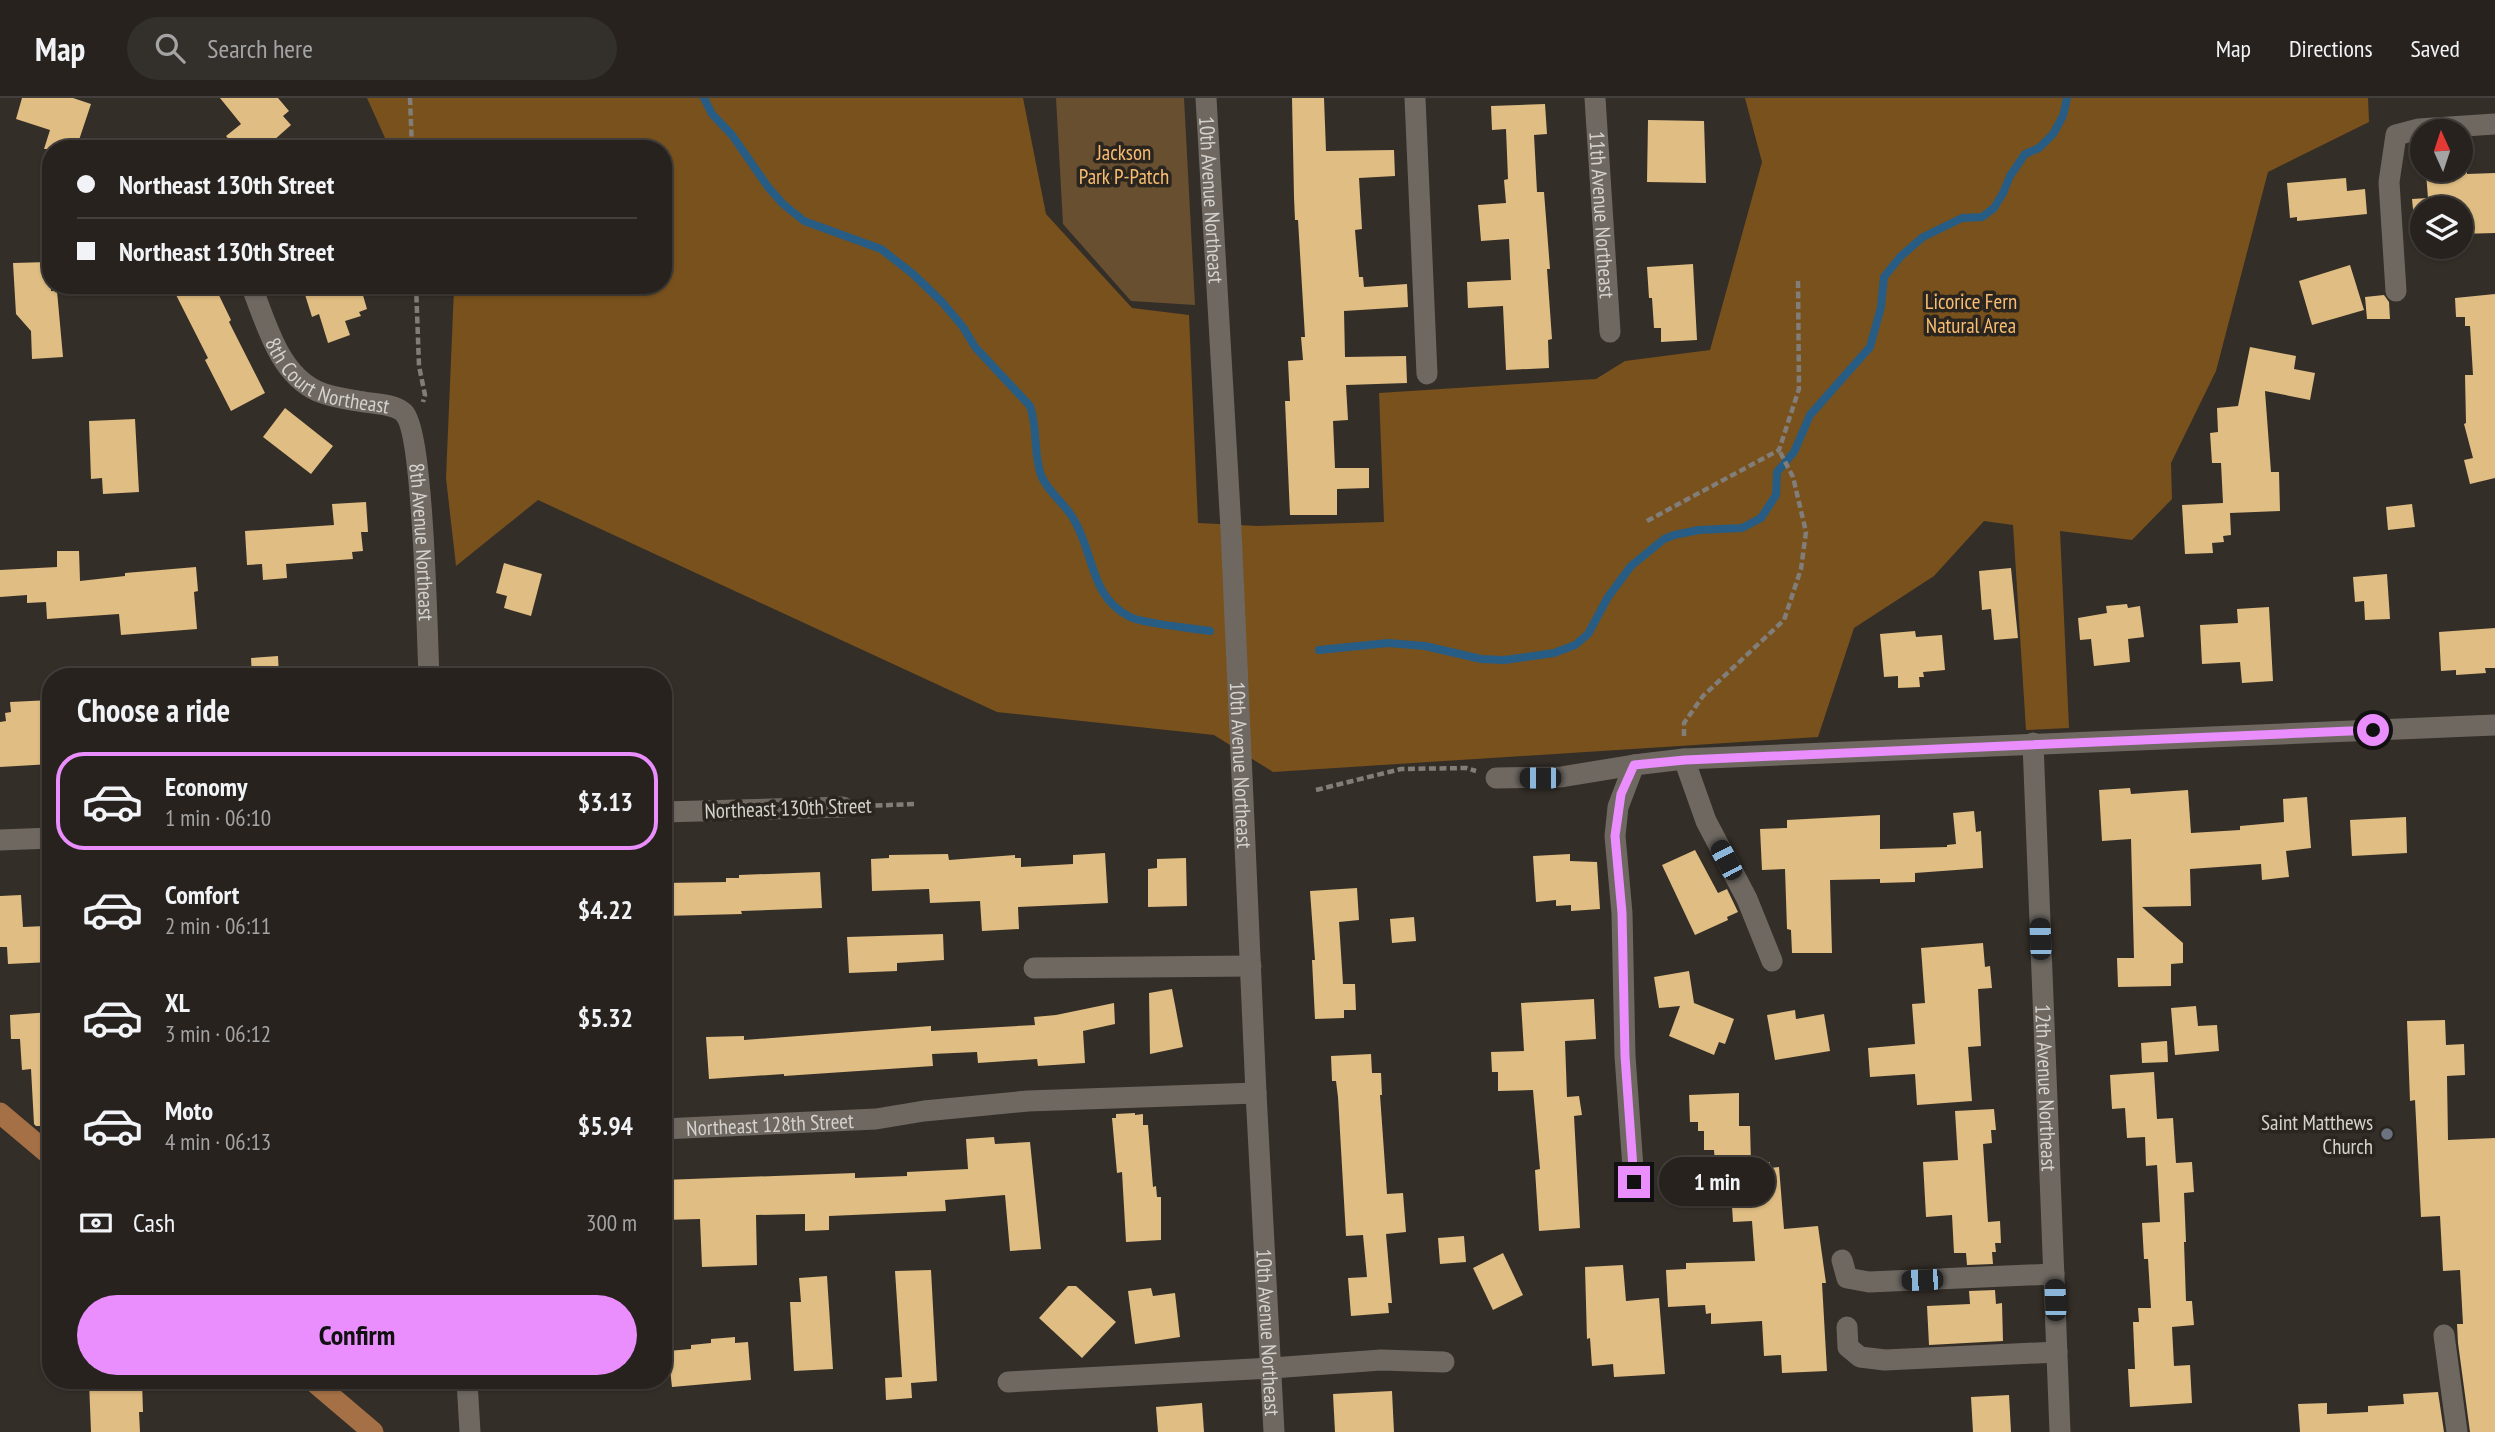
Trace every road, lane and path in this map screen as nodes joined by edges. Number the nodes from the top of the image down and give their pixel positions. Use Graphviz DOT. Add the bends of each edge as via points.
graph roads {
  1 [pos="410,98"];
  2 [pos="1206,98"];
  3 [pos="1415,98"];
  4 [pos="1595,98"];
  5 [pos="2495,124"];
  6 [pos="412,140"];
  7 [pos="1798,280"];
  8 [pos="2396,291"];
  9 [pos="255,294"];
  10 [pos="416,294"];
  11 [pos="1610,332"];
  12 [pos="1427,374"];
  13 [pos="410,411"];
  14 [pos="1779,450"];
  15 [pos="1647,521"];
  16 [pos="429,668"];
  17 [pos="2495,725"];
  18 [pos="2033,743"];
  19 [pos="1685,760"];
  20 [pos="1634,765"];
  21 [pos="1496,778"];
  22 [pos="1316,790"];
  23 [pos="914,804"];
  24 [pos="843,807"];
  25 [pos="672,812"];
  26 [pos="42,838"];
  27 [pos="0,840"];
  28 [pos="1772,961"];
  29 [pos="1251,966"];
  30 [pos="1034,968"];
  31 [pos="1256,1093"];
  32 [pos="0,1113"];
  33 [pos="672,1129"];
  34 [pos="42,1148"];
  35 [pos="1634,1182"];
  36 [pos="1842,1261"];
  37 [pos="2054,1274"];
  38 [pos="1847,1327"];
  39 [pos="2444,1335"];
  40 [pos="2057,1352"];
  41 [pos="1444,1362"];
  42 [pos="1272,1368"];
  43 [pos="1008,1382"];
  44 [pos="322,1389"];
  45 [pos="467,1389"];
  46 [pos="373,1432"];
  47 [pos="470,1432"];
  48 [pos="1274,1432"];
  49 [pos="2060,1432"];
  50 [pos="2457,1432"];
  1 -- 6 [label="path"];
  2 -- 29 [label="street, 10th Avenue Northeast"];
  3 -- 12 [label="street"];
  4 -- 11 [label="street, 11th Avenue Northeast"];
  5 -- 8 [label="street" via="2396,135 2389,183"];
  7 -- 14 [label="path" via="1800,390"];
  9 -- 13 [label="street, 8th Court Northeast" via="282,358 297,378 333,396"];
  10 -- 13 [label="path" via="418,366 425,395"];
  13 -- 16 [label="street, 8th Avenue Northeast" via="424,548"];
  14 -- 15 [label="path"];
  14 -- 19 [label="path" via="1793,477 1806,532 1801,569 1784,620 1703,696 1684,723"];
  17 -- 18 [label="street"];
  18 -- 19 [label="street"];
  18 -- 37 [label="street, 12th Avenue Northeast"];
  19 -- 20 [label="street"];
  19 -- 28 [label="street" via="1706,821 1747,899"];
  20 -- 21 [label="street" via="1561,777"];
  20 -- 35 [label="street" via="1621,794 1615,836"];
  21 -- 22 [label="path" via="1466,768 1401,769"];
  23 -- 24 [label="path, Northeast 130th Street"];
  24 -- 25 [label="street, Northeast 130th Street"];
  26 -- 27 [label="street"];
  29 -- 30 [label="street"];
  29 -- 31 [label="street, 10th Avenue Northeast"];
  31 -- 33 [label="street, Northeast 128th Street" via="1028,1101 876,1119"];
  31 -- 42 [label="street, 10th Avenue Northeast"];
  32 -- 34 [label="main road"];
  36 -- 37 [label="street" via="1847,1278 1870,1282"];
  37 -- 40 [label="street, 12th Avenue Northeast"];
  38 -- 40 [label="street" via="1848,1347 1860,1357 1885,1360"];
  39 -- 50 [label="street"];
  40 -- 49 [label="street, 12th Avenue Northeast"];
  41 -- 42 [label="street" via="1381,1360"];
  42 -- 43 [label="street"];
  42 -- 48 [label="street, 10th Avenue Northeast"];
  44 -- 46 [label="main road"];
  45 -- 47 [label="street"];
}
